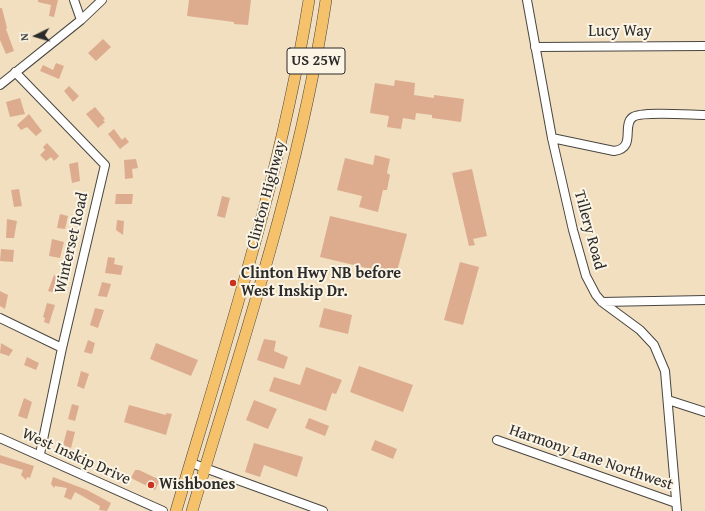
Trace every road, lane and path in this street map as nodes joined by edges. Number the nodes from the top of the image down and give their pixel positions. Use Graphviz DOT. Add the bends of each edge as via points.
graph roads {
  1 [pos="74,0"];
  2 [pos="102,0"];
  3 [pos="309,0"];
  4 [pos="326,0"];
  5 [pos="527,0"];
  6 [pos="306,18"];
  7 [pos="81,20"];
  8 [pos="322,21"];
  9 [pos="705,46"];
  10 [pos="535,47"];
  11 [pos="15,72"];
  12 [pos="0,85"];
  13 [pos="705,115"];
  14 [pos="552,138"];
  15 [pos="268,197"];
  16 [pos="283,201"];
  17 [pos="705,300"];
  18 [pos="602,302"];
  19 [pos="0,318"];
  20 [pos="226,344"];
  21 [pos="62,348"];
  22 [pos="240,350"];
  23 [pos="668,400"];
  24 [pos="705,412"];
  25 [pos="0,438"];
  26 [pos="497,440"];
  27 [pos="40,454"];
  28 [pos="190,463"];
  29 [pos="205,468"];
  30 [pos="676,507"];
  31 [pos="163,511"];
  32 [pos="176,511"];
  33 [pos="192,511"];
  34 [pos="323,511"];
  1 -- 7 [label="street"];
  2 -- 7 [label="street"];
  3 -- 6 [label="highway, Clinton Highway / US 25W"];
  4 -- 8 [label="highway, Clinton Highway / US 25W"];
  5 -- 10 [label="street, Tillery Road"];
  6 -- 8 [label="highway"];
  6 -- 15 [label="highway, Clinton Highway / US 25W" via="287,121"];
  7 -- 11 [label="street"];
  8 -- 16 [label="highway, Clinton Highway / US 25W" via="314,73"];
  9 -- 10 [label="street, Lucy Way"];
  10 -- 14 [label="street, Tillery Road"];
  11 -- 12 [label="street"];
  11 -- 21 [label="street, Winterset Road" via="105,165"];
  13 -- 14 [label="street" via="633,116 627,141 619,150 614,151"];
  14 -- 18 [label="street, Tillery Road" via="582,265 590,286"];
  15 -- 16 [label="highway"];
  15 -- 20 [label="highway, Clinton Highway / US 25W"];
  16 -- 22 [label="highway, Clinton Highway / US 25W"];
  17 -- 18 [label="street"];
  18 -- 23 [label="street, Tillery Road" via="640,330 654,345 665,372"];
  19 -- 21 [label="street"];
  20 -- 22 [label="highway"];
  20 -- 28 [label="highway, Clinton Highway / US 25W"];
  21 -- 27 [label="street, Winterset Road"];
  22 -- 29 [label="highway, Clinton Highway / US 25W"];
  23 -- 24 [label="street"];
  23 -- 30 [label="street, Tillery Road"];
  25 -- 27 [label="street, West Inskip Drive"];
  26 -- 30 [label="street, Harmony Lane Northwest"];
  27 -- 31 [label="street, West Inskip Drive"];
  28 -- 29 [label="street"];
  28 -- 32 [label="highway, Clinton Highway / US 25W"];
  29 -- 33 [label="highway, Clinton Highway / US 25W"];
  29 -- 34 [label="street"];
}
